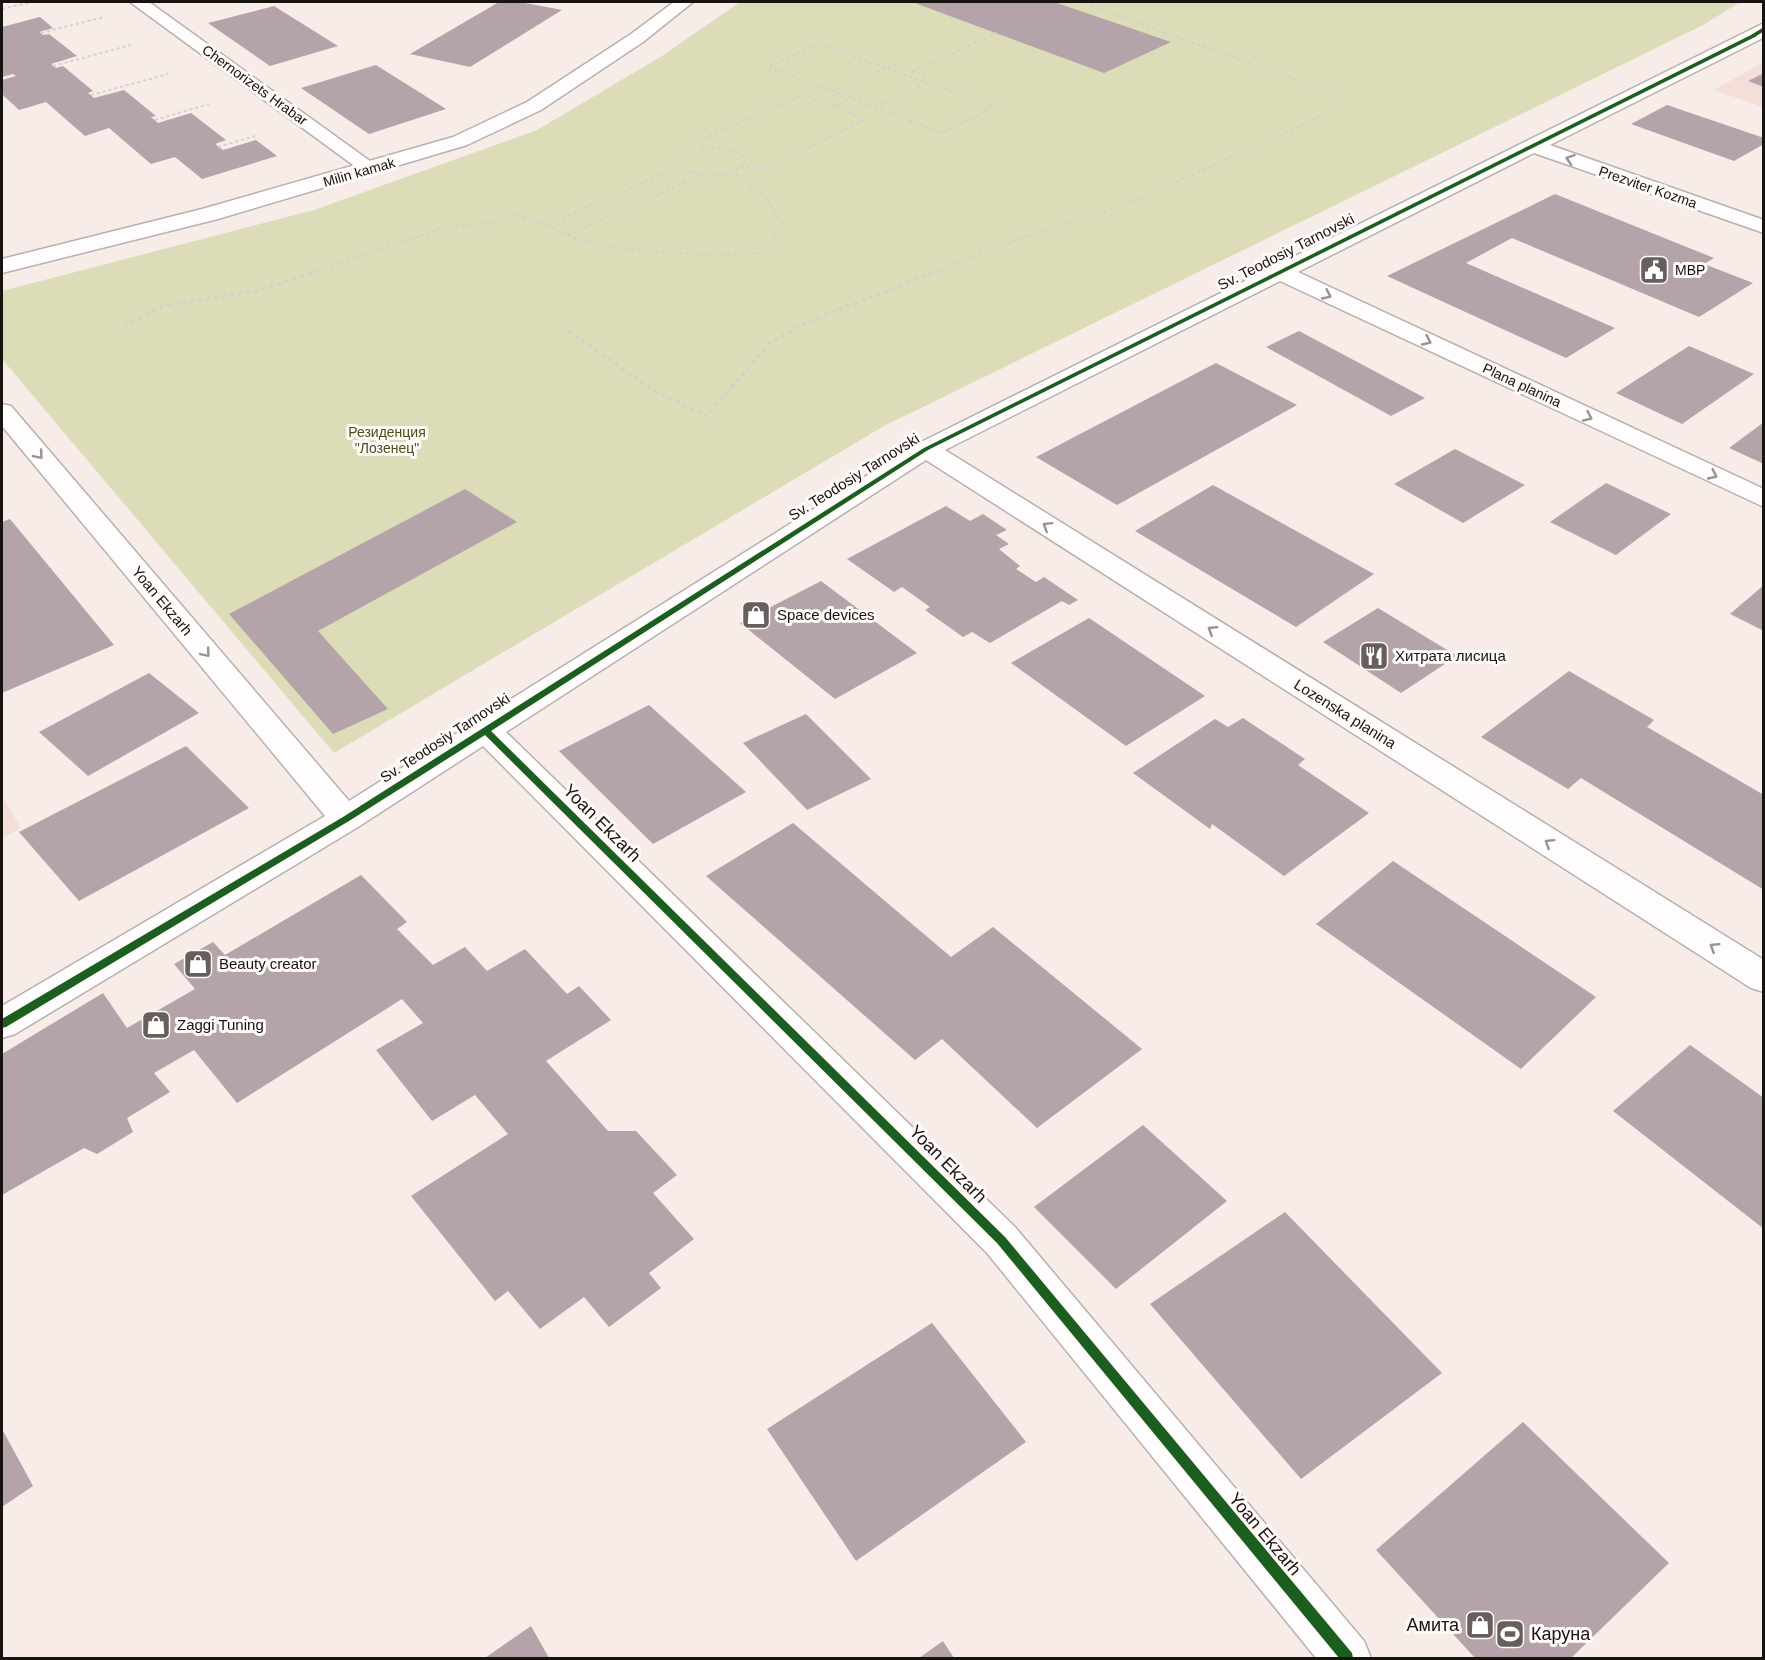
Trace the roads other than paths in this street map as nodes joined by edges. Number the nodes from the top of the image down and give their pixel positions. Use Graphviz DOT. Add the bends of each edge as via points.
graph roads {
  1 [pos="138,2"];
  2 [pos="684,2"];
  3 [pos="1760,34"];
  4 [pos="1533,146"];
  5 [pos="371,169"];
  6 [pos="1764,227"];
  7 [pos="2,266"];
  8 [pos="1280,272"];
  9 [pos="2,411"];
  10 [pos="926,449"];
  11 [pos="1764,499"];
  12 [pos="485,730"];
  13 [pos="346,819"];
  14 [pos="1764,978"];
  15 [pos="2,1024"];
  16 [pos="1347,1659"];
  1 -- 5 [label="street, Chernorizets Hrabar"];
  2 -- 5 [label="street, Milin kamak" via="534,106 460,141"];
  3 -- 4 [label="street, Sv. Teodosiy Tarnovski"];
  6 -- 4 [label="street, Prezviter Kozma, one-way"];
  4 -- 8 [label="street, Sv. Teodosiy Tarnovski"];
  5 -- 7 [label="street, Milin kamak"];
  8 -- 10 [label="street, Sv. Teodosiy Tarnovski"];
  8 -- 11 [label="street, Plana planina, one-way"];
  9 -- 13 [label="street, Yoan Ekzarh, one-way"];
  10 -- 12 [label="street, Sv. Teodosiy Tarnovski"];
  14 -- 10 [label="street, Lozenska planina, one-way"];
  12 -- 13 [label="street, Sv. Teodosiy Tarnovski"];
  12 -- 16 [label="street, Yoan Ekzarh" via="1001,1240"];
  13 -- 15 [label="street, Sv. Teodosiy Tarnovski"];
}
